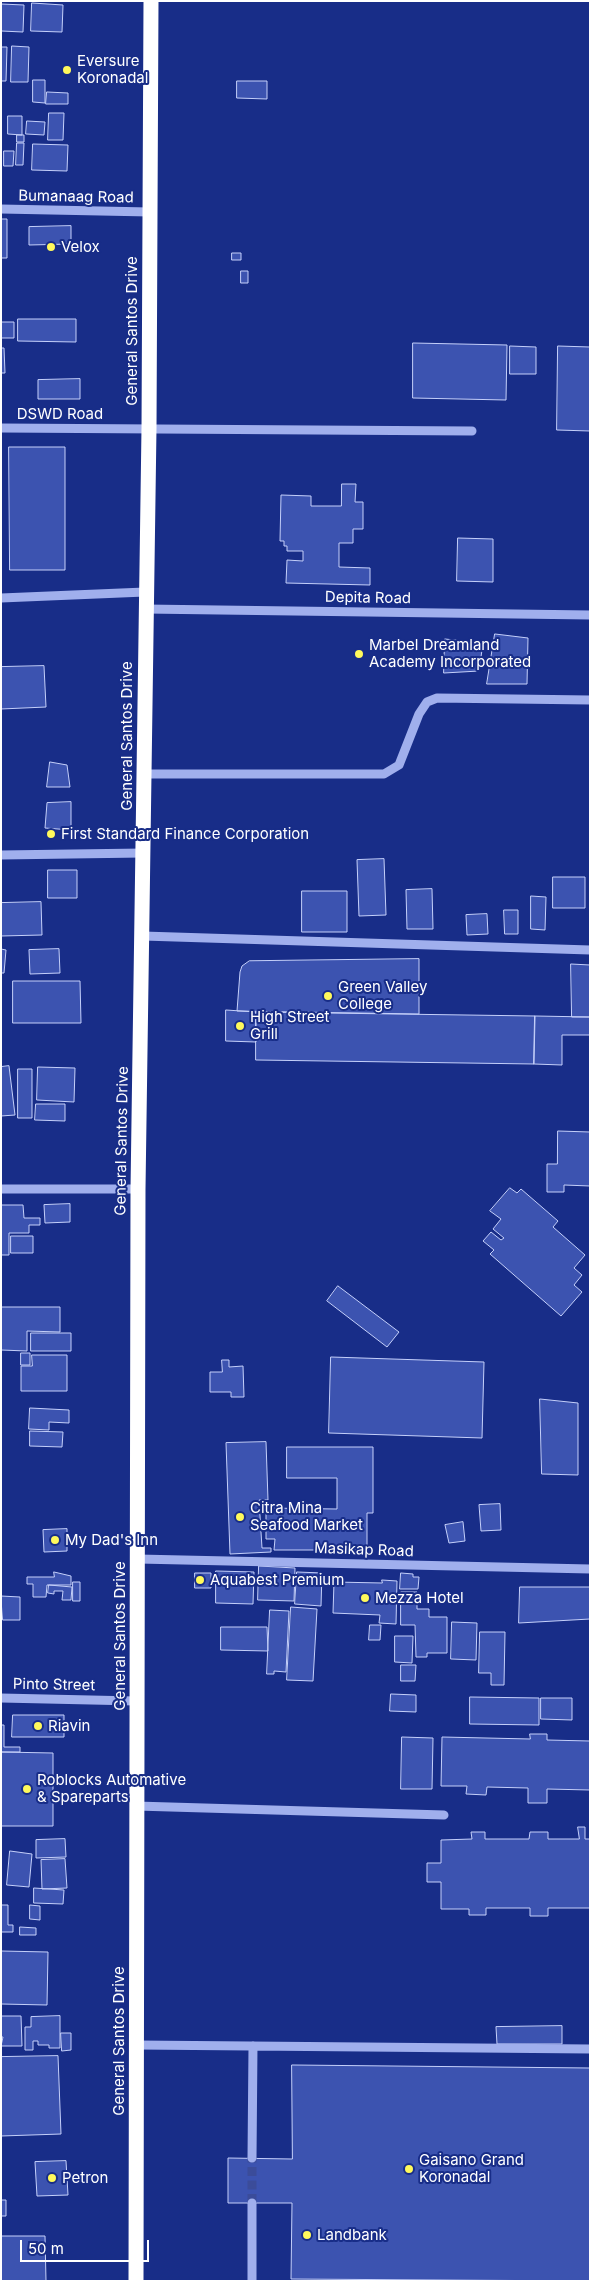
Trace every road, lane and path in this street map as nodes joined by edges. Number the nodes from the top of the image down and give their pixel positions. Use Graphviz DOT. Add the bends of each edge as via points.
graph roads {
  1 [pos="152,1"];
  2 [pos="1,209"];
  3 [pos="150,212"];
  4 [pos="1,428"];
  5 [pos="149,428"];
  6 [pos="472,431"];
  7 [pos="146,592"];
  8 [pos="1,598"];
  9 [pos="145,609"];
  10 [pos="590,615"];
  11 [pos="590,700"];
  12 [pos="144,774"];
  13 [pos="144,853"];
  14 [pos="1,855"];
  15 [pos="143,936"];
  16 [pos="590,950"];
  17 [pos="1,1189"];
  18 [pos="138,1189"];
  19 [pos="138,1559"];
  20 [pos="590,1569"];
  21 [pos="1,1698"];
  22 [pos="136,1702"];
  23 [pos="136,1806"];
  24 [pos="444,1815"];
  25 [pos="137,2045"];
  26 [pos="253,2046"];
  27 [pos="590,2050"];
  28 [pos="252,2158"];
  29 [pos="252,2203"];
  30 [pos="136,2281"];
  31 [pos="252,2281"];
  1 -- 3 [label="highway, General Santos Drive"];
  2 -- 3 [label="street, Bumanaag Road"];
  3 -- 5 [label="highway, General Santos Drive"];
  4 -- 5 [label="street, DSWD Road"];
  5 -- 6 [label="street, DSWD Road"];
  5 -- 7 [label="highway, General Santos Drive"];
  7 -- 8 [label="street"];
  7 -- 9 [label="highway, General Santos Drive"];
  9 -- 10 [label="street, Depita Road"];
  9 -- 12 [label="highway, General Santos Drive"];
  11 -- 12 [label="street" via="436,698 427,702 419,714 398,765 384,774"];
  12 -- 13 [label="highway, General Santos Drive"];
  13 -- 14 [label="street"];
  13 -- 15 [label="highway, General Santos Drive"];
  15 -- 16 [label="street"];
  15 -- 18 [label="highway, General Santos Drive"];
  17 -- 18 [label="street"];
  18 -- 19 [label="highway, General Santos Drive"];
  19 -- 20 [label="street, Masikap Road"];
  19 -- 22 [label="highway, General Santos Drive"];
  21 -- 22 [label="street, Pinto Street"];
  22 -- 23 [label="highway, General Santos Drive"];
  23 -- 24 [label="street"];
  23 -- 25 [label="highway, General Santos Drive"];
  25 -- 26 [label="street"];
  25 -- 30 [label="highway, General Santos Drive"];
  26 -- 27 [label="street"];
  26 -- 28 [label="street"];
  29 -- 31 [label="street"];
}
